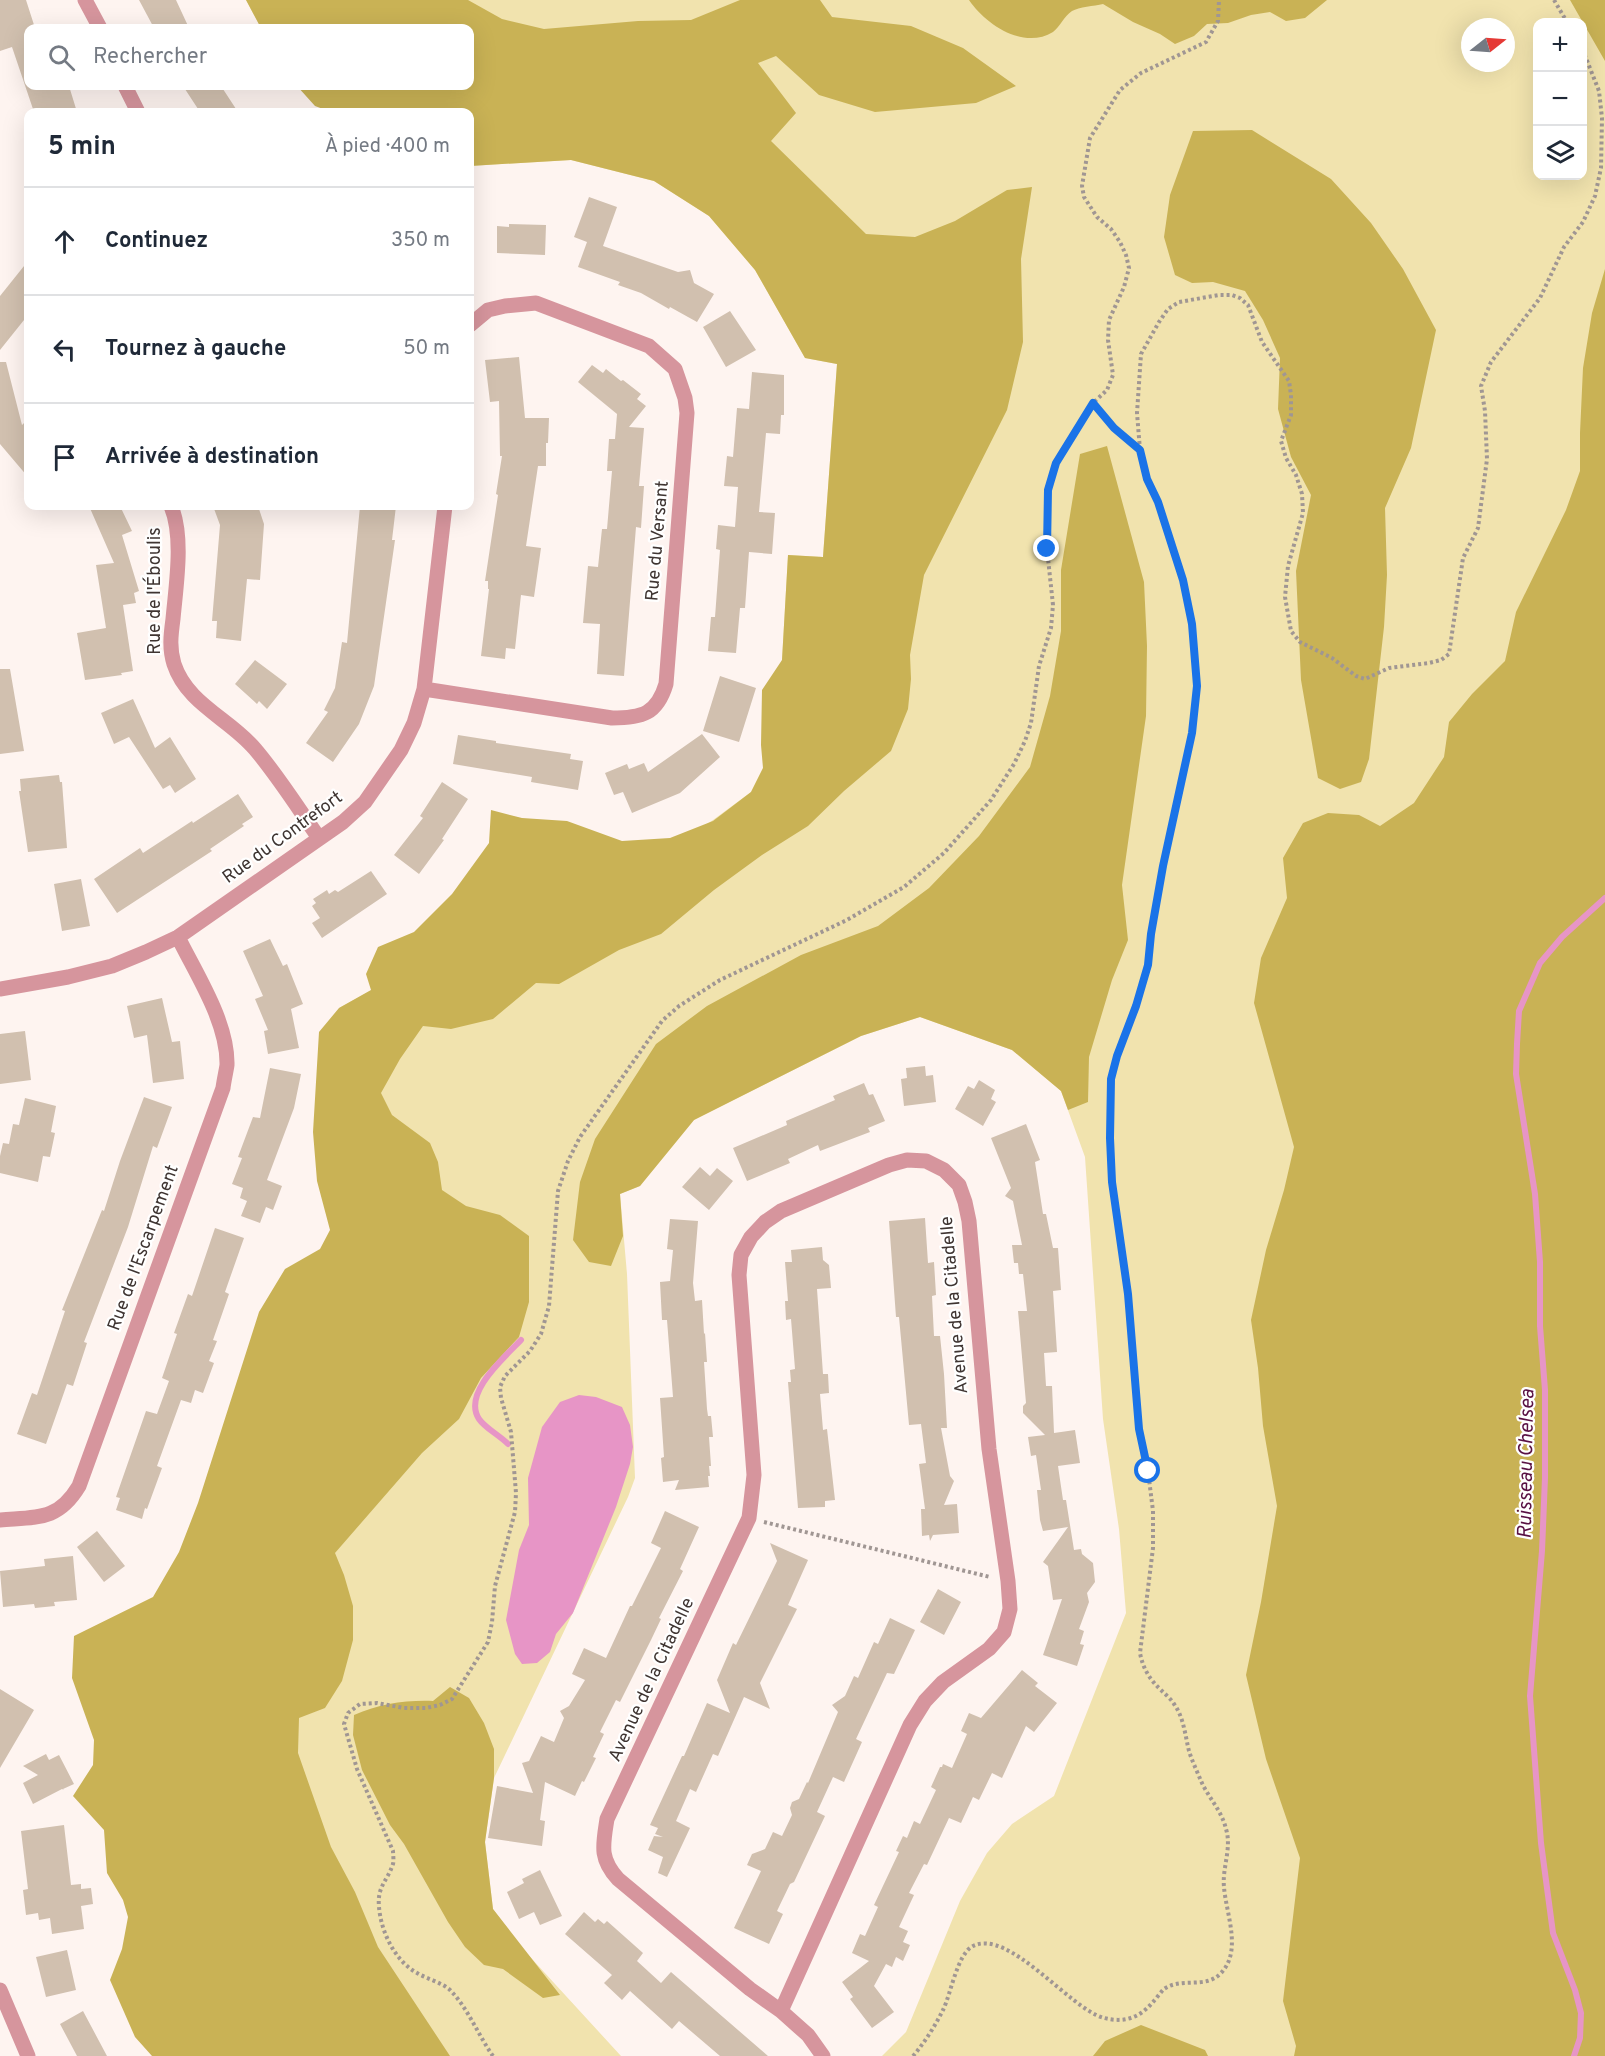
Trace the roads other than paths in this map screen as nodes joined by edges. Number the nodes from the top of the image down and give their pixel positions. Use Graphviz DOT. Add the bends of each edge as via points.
graph roads {
  1 [pos="85,0"];
  2 [pos="98,24"];
  3 [pos="127,90"];
  4 [pos="136,108"];
  5 [pos="474,321"];
  6 [pos="172,510"];
  7 [pos="445,510"];
  8 [pos="424,689"];
  9 [pos="319,838"];
  10 [pos="178,937"];
  11 [pos="0,989"];
  12 [pos="0,1520"];
  13 [pos="0,1990"];
  14 [pos="781,2011"];
  15 [pos="28,2056"];
  16 [pos="823,2056"];
  1 -- 2 [label="street"];
  3 -- 4 [label="street"];
  5 -- 8 [label="street, Rue du Versant" via="488,310 536,303 649,346 675,369 687,413 666,684 662,699 652,710 626,718"];
  6 -- 9 [label="street, Rue de l'Éboulis" via="178,540 170,644 174,665 196,699 254,748"];
  7 -- 8 [label="street, Rue du Contrefort"];
  8 -- 9 [label="street, Rue du Contrefort" via="414,723 384,776 365,802"];
  9 -- 10 [label="street, Rue du Contrefort"];
  10 -- 11 [label="street, Rue du Contrefort" via="112,966"];
  10 -- 12 [label="street, Rue de l'Escarpement" via="219,1020 227,1065 223,1088 79,1486 58,1511"];
  13 -- 15 [label="street"];
  14 -- 14 [label="street, Avenue de la Citadelle" via="608,1868 603,1853 607,1818 749,1518 754,1475 739,1275 741,1255 751,1237 781,1211 889,1165 907,1160 926,1161 944,1170 959,1185 969,1221 987,1430 1010,1609 1004,1632 990,1648 943,1682 910,1725"];
  14 -- 16 [label="street, Avenue de la Citadelle" via="808,2035"];
}
